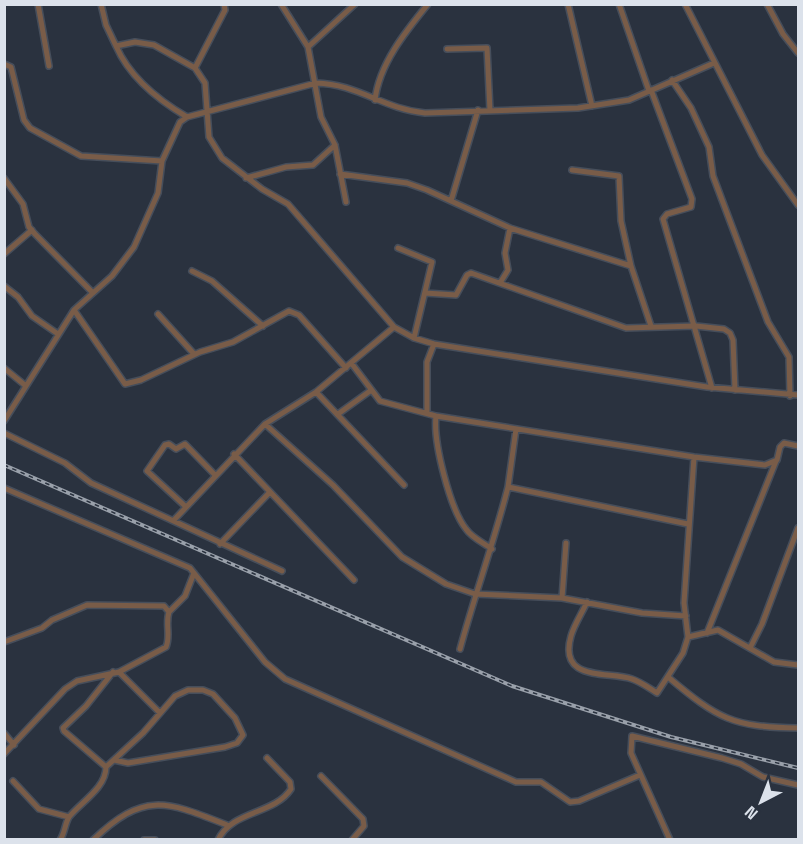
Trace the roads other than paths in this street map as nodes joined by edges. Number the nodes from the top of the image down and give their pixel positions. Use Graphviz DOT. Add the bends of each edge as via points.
graph roads {
  1 [pos="38,4"];
  2 [pos="101,4"];
  3 [pos="224,4"];
  4 [pos="280,4"];
  5 [pos="355,4"];
  6 [pos="428,4"];
  7 [pos="568,4"];
  8 [pos="619,4"];
  9 [pos="685,4"];
  10 [pos="767,4"];
  11 [pos="116,46"];
  12 [pos="308,47"];
  13 [pos="447,49"];
  14 [pos="798,53"];
  15 [pos="714,63"];
  16 [pos="4,64"];
  17 [pos="49,66"];
  18 [pos="195,68"];
  19 [pos="672,80"];
  20 [pos="316,83"];
  21 [pos="650,90"];
  22 [pos="375,100"];
  23 [pos="592,106"];
  24 [pos="478,110"];
  25 [pos="205,111"];
  26 [pos="490,111"];
  27 [pos="188,117"];
  28 [pos="335,145"];
  29 [pos="162,161"];
  30 [pos="572,170"];
  31 [pos="340,174"];
  32 [pos="4,178"];
  33 [pos="246,178"];
  34 [pos="796,196"];
  35 [pos="451,201"];
  36 [pos="346,202"];
  37 [pos="798,204"];
  38 [pos="510,228"];
  39 [pos="32,230"];
  40 [pos="398,248"];
  41 [pos="4,254"];
  42 [pos="631,266"];
  43 [pos="192,271"];
  44 [pos="500,283"];
  45 [pos="4,286"];
  46 [pos="93,293"];
  47 [pos="425,293"];
  48 [pos="74,310"];
  49 [pos="158,314"];
  50 [pos="263,326"];
  51 [pos="651,326"];
  52 [pos="394,327"];
  53 [pos="696,327"];
  54 [pos="57,334"];
  55 [pos="414,338"];
  56 [pos="434,344"];
  57 [pos="194,354"];
  58 [pos="349,366"];
  59 [pos="4,368"];
  60 [pos="26,386"];
  61 [pos="712,388"];
  62 [pos="735,390"];
  63 [pos="370,391"];
  64 [pos="316,392"];
  65 [pos="798,395"];
  66 [pos="790,396"];
  67 [pos="427,413"];
  68 [pos="338,414"];
  69 [pos="436,416"];
  70 [pos="4,421"];
  71 [pos="265,424"];
  72 [pos="516,429"];
  73 [pos="4,433"];
  74 [pos="798,446"];
  75 [pos="234,454"];
  76 [pos="694,457"];
  77 [pos="777,460"];
  78 [pos="215,475"];
  79 [pos="404,485"];
  80 [pos="508,487"];
  81 [pos="4,488"];
  82 [pos="270,492"];
  83 [pos="185,506"];
  84 [pos="174,520"];
  85 [pos="688,524"];
  86 [pos="798,530"];
  87 [pos="566,543"];
  88 [pos="220,544"];
  89 [pos="492,549"];
  90 [pos="282,571"];
  91 [pos="194,573"];
  92 [pos="354,580"];
  93 [pos="475,594"];
  94 [pos="562,598"];
  95 [pos="587,602"];
  96 [pos="169,612"];
  97 [pos="686,616"];
  98 [pos="706,633"];
  99 [pos="688,637"];
  100 [pos="4,642"];
  101 [pos="750,648"];
  102 [pos="460,649"];
  103 [pos="798,665"];
  104 [pos="116,672"];
  105 [pos="668,677"];
  106 [pos="160,713"];
  107 [pos="798,728"];
  108 [pos="4,733"];
  109 [pos="15,745"];
  110 [pos="4,754"];
  111 [pos="267,758"];
  112 [pos="114,760"];
  113 [pos="106,767"];
  114 [pos="640,775"];
  115 [pos="321,776"];
  116 [pos="13,781"];
  117 [pos="798,785"];
  118 [pos="69,817"];
  119 [pos="227,825"];
  120 [pos="60,840"];
  121 [pos="93,840"];
  122 [pos="144,840"];
  123 [pos="155,840"];
  124 [pos="218,840"];
  125 [pos="352,840"];
  126 [pos="670,840"];
  1 -- 17 [label="street"];
  2 -- 11 [label="street"];
  3 -- 18 [label="street" via="225,10"];
  4 -- 12 [label="street"];
  5 -- 12 [label="street"];
  6 -- 22 [label="street" via="399,42 376,88"];
  7 -- 23 [label="street"];
  8 -- 21 [label="street"];
  9 -- 15 [label="street"];
  10 -- 14 [label="street"];
  11 -- 18 [label="street" via="135,42 154,45"];
  11 -- 27 [label="street" via="151,92"];
  12 -- 20 [label="street"];
  13 -- 26 [label="street" via="487,48"];
  15 -- 19 [label="street"];
  15 -- 34 [label="street" via="762,155"];
  16 -- 29 [label="street" via="11,67 24,120 30,128 81,156"];
  18 -- 25 [label="street" via="205,83"];
  19 -- 21 [label="street"];
  19 -- 66 [label="street" via="691,108 709,147 713,176 764,312 789,357"];
  20 -- 22 [label="street" via="353,88"];
  20 -- 25 [label="street"];
  20 -- 28 [label="street" via="321,117"];
  21 -- 23 [label="street" via="629,100"];
  21 -- 53 [label="street" via="692,199 691,207 667,214 663,219"];
  22 -- 24 [label="street" via="402,111"];
  23 -- 26 [label="street"];
  24 -- 26 [label="street"];
  24 -- 35 [label="street"];
  25 -- 27 [label="street"];
  25 -- 33 [label="street" via="211,142 222,158"];
  27 -- 29 [label="street" via="180,122"];
  28 -- 31 [label="street"];
  28 -- 33 [label="street" via="313,165 286,167"];
  29 -- 46 [label="street" via="158,193 141,234 112,276"];
  30 -- 42 [label="street" via="619,176 621,221"];
  31 -- 35 [label="street" via="407,183"];
  31 -- 36 [label="street"];
  32 -- 39 [label="street" via="23,204"];
  33 -- 52 [label="street" via="288,204"];
  34 -- 37 [label="street"];
  35 -- 38 [label="street"];
  38 -- 42 [label="street"];
  38 -- 44 [label="street" via="505,253 508,270"];
  39 -- 41 [label="street"];
  39 -- 46 [label="street"];
  40 -- 47 [label="street" via="432,262"];
  42 -- 51 [label="street"];
  43 -- 50 [label="street" via="212,281"];
  44 -- 47 [label="street" via="471,273 456,295"];
  44 -- 51 [label="street" via="626,328"];
  45 -- 54 [label="street"];
  46 -- 48 [label="street"];
  47 -- 55 [label="street"];
  48 -- 54 [label="street"];
  48 -- 57 [label="street" via="125,384"];
  49 -- 57 [label="street"];
  50 -- 57 [label="street" via="233,342"];
  50 -- 58 [label="street" via="294,311"];
  51 -- 53 [label="street"];
  52 -- 55 [label="street"];
  52 -- 58 [label="street"];
  53 -- 61 [label="street"];
  53 -- 62 [label="street" via="730,333"];
  54 -- 60 [label="street"];
  55 -- 56 [label="street"];
  56 -- 61 [label="street"];
  56 -- 67 [label="street" via="426,377"];
  58 -- 63 [label="street"];
  58 -- 64 [label="street"];
  59 -- 60 [label="street"];
  60 -- 70 [label="street"];
  61 -- 62 [label="street"];
  62 -- 66 [label="street"];
  63 -- 67 [label="street" via="380,401"];
  63 -- 68 [label="street"];
  64 -- 68 [label="street"];
  64 -- 71 [label="street"];
  65 -- 66 [label="street"];
  67 -- 69 [label="street"];
  68 -- 79 [label="street"];
  69 -- 72 [label="street"];
  69 -- 89 [label="street" via="438,454 460,521 470,534"];
  71 -- 75 [label="street"];
  71 -- 93 [label="street" via="333,485 402,557 446,584"];
  72 -- 76 [label="street"];
  72 -- 80 [label="street"];
  73 -- 84 [label="street" via="65,463 91,483"];
  74 -- 77 [label="street" via="784,443"];
  75 -- 78 [label="street"];
  75 -- 82 [label="street"];
  76 -- 77 [label="street" via="765,465"];
  76 -- 85 [label="street"];
  77 -- 98 [label="street"];
  78 -- 83 [label="street"];
  78 -- 83 [label="street" via="184,443 176,449 165,445 147,471"];
  80 -- 85 [label="street"];
  80 -- 89 [label="street"];
  81 -- 91 [label="street"];
  82 -- 88 [label="street"];
  82 -- 92 [label="street"];
  83 -- 84 [label="street"];
  84 -- 88 [label="street"];
  85 -- 97 [label="street"];
  86 -- 101 [label="street"];
  87 -- 94 [label="street"];
  88 -- 90 [label="street"];
  89 -- 93 [label="street"];
  91 -- 96 [label="street" via="185,596"];
  91 -- 114 [label="street" via="265,662 285,679 516,782 541,782 570,802"];
  93 -- 94 [label="street"];
  93 -- 102 [label="street"];
  94 -- 95 [label="street"];
  95 -- 97 [label="street" via="642,613"];
  95 -- 105 [label="street" via="571,637 570,657 580,670 632,679 657,693"];
  96 -- 100 [label="street" via="164,606 87,605"];
  96 -- 104 [label="street" via="166,647"];
  97 -- 99 [label="street"];
  98 -- 99 [label="street"];
  98 -- 101 [label="street" via="718,630"];
  99 -- 105 [label="street"];
  101 -- 103 [label="street" via="774,663"];
  104 -- 106 [label="street"];
  104 -- 109 [label="street" via="77,681 64,689"];
  104 -- 113 [label="street" via="63,728"];
  105 -- 107 [label="street" via="707,710 735,723"];
  106 -- 112 [label="street"];
  106 -- 112 [label="street" via="180,693 203,690 229,710 243,735 237,743 225,747 128,763"];
  108 -- 109 [label="street"];
  109 -- 110 [label="street"];
  111 -- 119 [label="street" via="290,782 291,789 276,802"];
  112 -- 113 [label="street"];
  113 -- 118 [label="street" via="106,774 93,793"];
  114 -- 117 [label="street" via="630,753 632,736 741,764 759,775"];
  114 -- 126 [label="street"];
  115 -- 125 [label="street" via="363,819 364,826"];
  116 -- 118 [label="street" via="39,809"];
  118 -- 120 [label="street"];
  119 -- 121 [label="street" via="158,804 116,818"];
  119 -- 124 [label="street"];
  122 -- 123 [label="street"];
}
